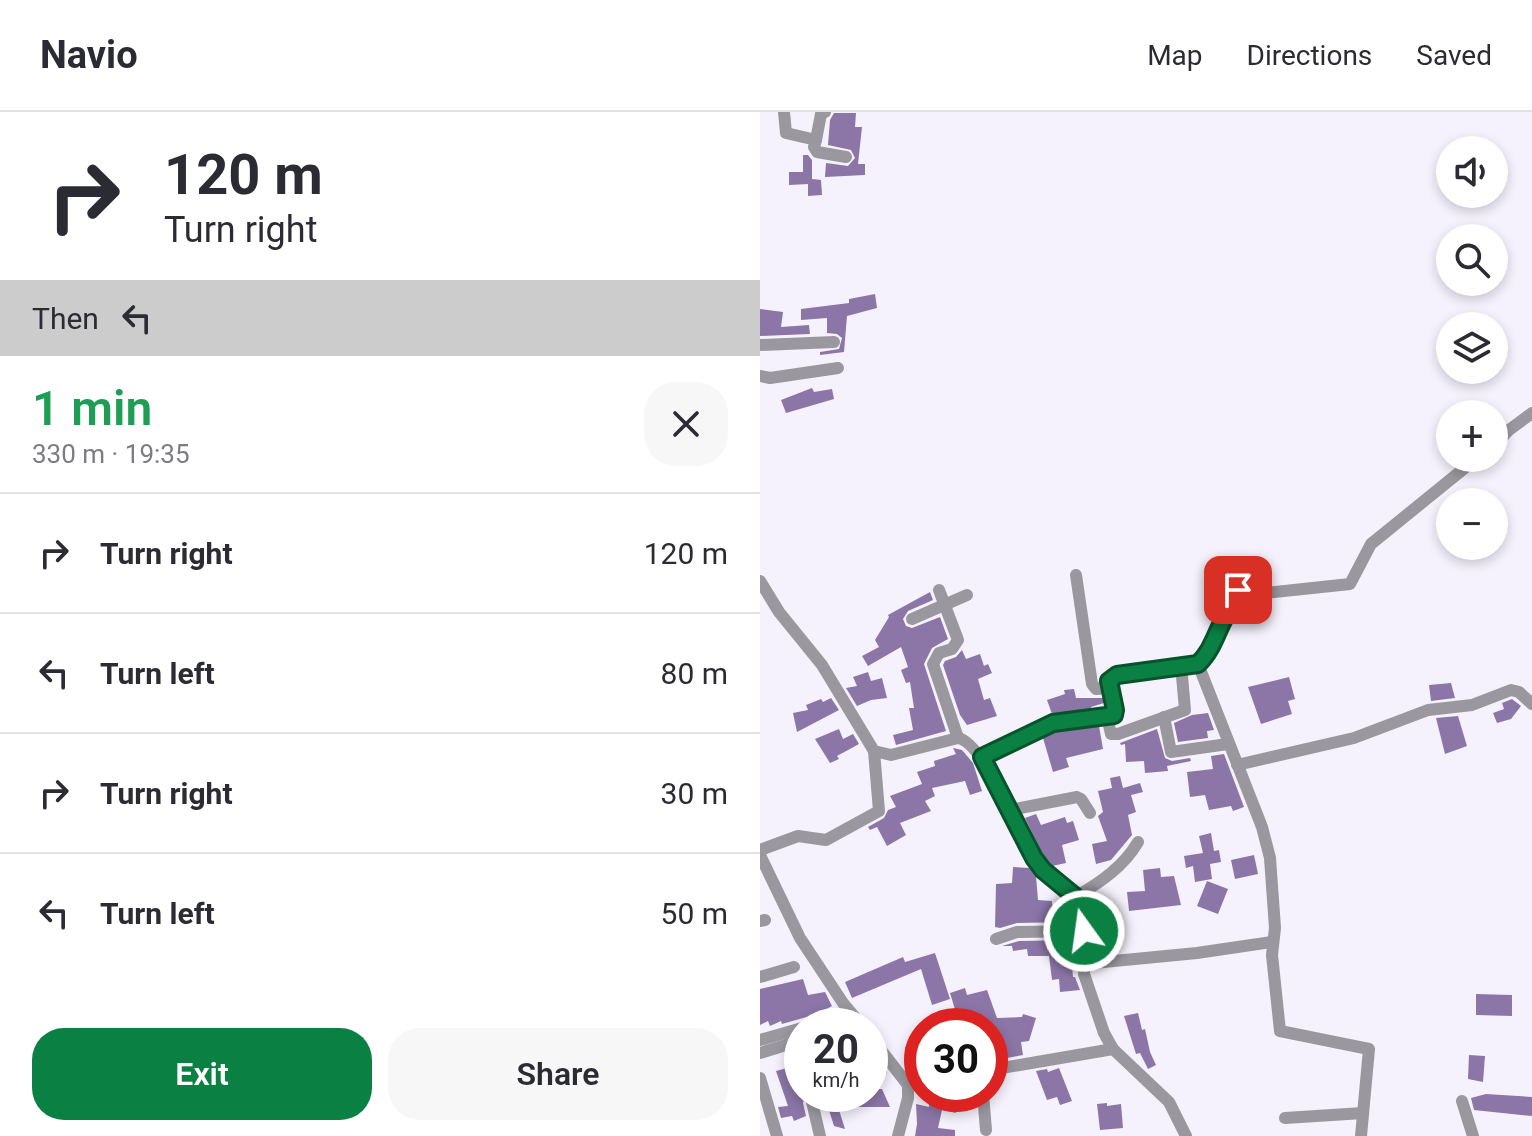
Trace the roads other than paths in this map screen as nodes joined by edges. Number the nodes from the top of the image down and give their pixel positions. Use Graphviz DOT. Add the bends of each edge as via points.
graph roads {
  1 [pos="784,112"];
  2 [pos="825,112"];
  3 [pos="816,140"];
  4 [pos="846,157"];
  5 [pos="834,342"];
  6 [pos="760,345"];
  7 [pos="838,368"];
  8 [pos="760,376"];
  9 [pos="1532,413"];
  10 [pos="1508,431"];
  11 [pos="1460,472"];
  12 [pos="1076,575"];
  13 [pos="1216,578"];
  14 [pos="760,581"];
  15 [pos="939,590"];
  16 [pos="967,595"];
  17 [pos="1239,599"];
  18 [pos="946,606"];
  19 [pos="912,619"];
  20 [pos="1198,664"];
  21 [pos="1181,665"];
  22 [pos="1110,688"];
  23 [pos="1532,704"];
  24 [pos="1107,717"];
  25 [pos="1164,717"];
  26 [pos="958,738"];
  27 [pos="1228,744"];
  28 [pos="874,751"];
  29 [pos="982,757"];
  30 [pos="1237,765"];
  31 [pos="1010,810"];
  32 [pos="1090,813"];
  33 [pos="1138,842"];
  34 [pos="760,852"];
  35 [pos="1077,896"];
  36 [pos="1084,931"];
  37 [pos="996,939"];
  38 [pos="1272,942"];
  39 [pos="1083,964"];
  40 [pos="794,967"];
  41 [pos="760,977"];
  42 [pos="847,1008"];
  43 [pos="784,1033"];
  44 [pos="760,1040"];
  45 [pos="784,1046"];
  46 [pos="1113,1049"];
  47 [pos="760,1053"];
  48 [pos="888,1059"];
  49 [pos="1008,1067"];
  50 [pos="760,1078"];
  51 [pos="904,1080"];
  52 [pos="1462,1101"];
  53 [pos="814,1112"];
  54 [pos="904,1112"];
  55 [pos="984,1112"];
  56 [pos="1363,1113"];
  57 [pos="1285,1118"];
  58 [pos="986,1130"];
  59 [pos="777,1136"];
  60 [pos="820,1136"];
  61 [pos="898,1136"];
  62 [pos="1186,1136"];
  63 [pos="1361,1136"];
  64 [pos="1473,1136"];
  1 -- 3 [label="street" via="786,133"];
  2 -- 3 [label="street"];
  3 -- 4 [label="street" via="817,152"];
  5 -- 6 [label="street"];
  7 -- 8 [label="street"];
  9 -- 10 [label="street"];
  11 -- 17 [label="street" via="1371,544 1350,584"];
  12 -- 22 [label="street" via="1092,684 1096,689"];
  13 -- 17 [label="street" via="1233,584"];
  14 -- 28 [label="street" via="822,665"];
  15 -- 18 [label="street"];
  16 -- 18 [label="street"];
  17 -- 20 [label="street" via="1223,616 1213,647"];
  18 -- 19 [label="street"];
  18 -- 26 [label="street" via="958,640 933,664"];
  20 -- 21 [label="street"];
  20 -- 27 [label="street"];
  21 -- 22 [label="street" via="1117,675"];
  21 -- 25 [label="street" via="1185,710"];
  22 -- 24 [label="street" via="1115,710"];
  23 -- 30 [label="street" via="1511,690 1472,705 1428,710 1354,738"];
  24 -- 25 [label="street" via="1111,734"];
  24 -- 29 [label="street" via="1053,723"];
  25 -- 27 [label="street" via="1171,752"];
  26 -- 28 [label="street" via="891,755"];
  26 -- 29 [label="street" via="967,740"];
  27 -- 30 [label="street"];
  28 -- 34 [label="street" via="880,810 830,838 792,837"];
  29 -- 31 [label="street"];
  30 -- 38 [label="street" via="1270,858"];
  31 -- 32 [label="street" via="1077,797"];
  31 -- 35 [label="street" via="1043,870"];
  33 -- 35 [label="street" via="1121,864"];
  34 -- 42 [label="street" via="800,938"];
  35 -- 36 [label="street" via="1084,907"];
  36 -- 37 [label="street" via="1017,932"];
  36 -- 39 [label="street"];
  38 -- 39 [label="street"];
  38 -- 56 [label="street" via="1280,1031 1369,1049"];
  39 -- 46 [label="street"];
  40 -- 41 [label="street"];
  43 -- 44 [label="street"];
  45 -- 47 [label="street"];
  46 -- 49 [label="street"];
  46 -- 62 [label="street" via="1169,1102"];
  48 -- 51 [label="street"];
  50 -- 59 [label="street"];
  52 -- 64 [label="street"];
  53 -- 60 [label="street"];
  54 -- 61 [label="street"];
  55 -- 58 [label="street"];
  56 -- 57 [label="street"];
  56 -- 63 [label="street"];
}
